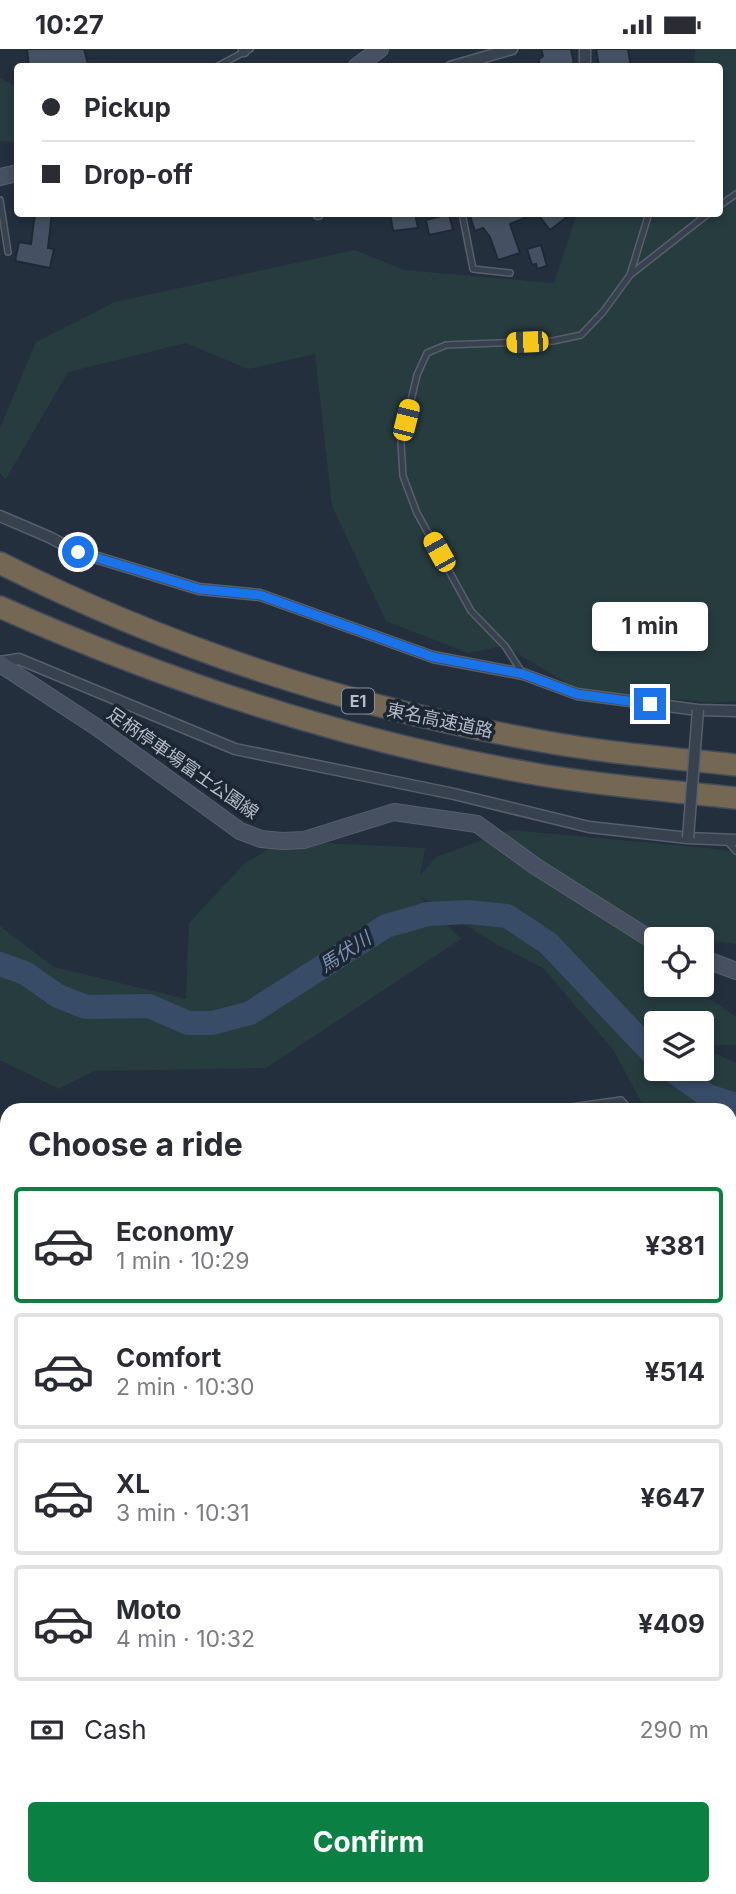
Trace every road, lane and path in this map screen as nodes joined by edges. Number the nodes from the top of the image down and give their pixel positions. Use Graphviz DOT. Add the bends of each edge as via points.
graph roads {
  1 [pos="380,49"];
  2 [pos="512,49"];
  3 [pos="246,50"];
  4 [pos="223,63"];
  5 [pos="361,63"];
  6 [pos="464,63"];
  7 [pos="0,200"];
  8 [pos="463,217"];
  9 [pos="648,217"];
  10 [pos="704,217"];
  11 [pos="8,252"];
  12 [pos="510,273"];
  13 [pos="631,275"];
  14 [pos="0,516"];
  15 [pos="0,563"];
  16 [pos="0,607"];
  17 [pos="0,663"];
  18 [pos="523,674"];
  19 [pos="698,710"];
  20 [pos="736,711"];
  21 [pos="736,765"];
  22 [pos="736,798"];
  23 [pos="688,838"];
  24 [pos="731,840"];
  25 [pos="736,851"];
  26 [pos="644,935"];
  27 [pos="714,963"];
  28 [pos="736,971"];
  29 [pos="599,1103"];
  30 [pos="624,1103"];
  1 -- 5 [label="main road"];
  2 -- 6 [label="street"];
  3 -- 4 [label="lane"];
  7 -- 11 [label="lane"];
  8 -- 12 [label="lane" via="473,269"];
  9 -- 13 [label="lane"];
  10 -- 13 [label="lane"];
  13 -- 18 [label="lane" via="581,335 553,341 446,345 427,353 417,375 401,443 403,477 417,513 471,611 505,646"];
  14 -- 18 [label="street" via="123,567 199,589 260,595 433,657"];
  15 -- 21 [label="highway, 東名高速道路 / E1" via="170,639 369,704 544,742"];
  16 -- 22 [label="highway, 東名高速道路 / E1" via="170,676 354,734 542,775"];
  17 -- 23 [label="street" via="19,659 235,749 589,827"];
  17 -- 26 [label="main road, 足柄停車場富士公園線" via="240,831 261,839 304,840 394,812 477,824"];
  18 -- 19 [label="street" via="577,694"];
  19 -- 20 [label="street"];
  19 -- 23 [label="street, bridge"];
  23 -- 24 [label="street"];
  24 -- 25 [label="lane"];
  27 -- 28 [label="main road"];
  29 -- 30 [label="lane"];
}
